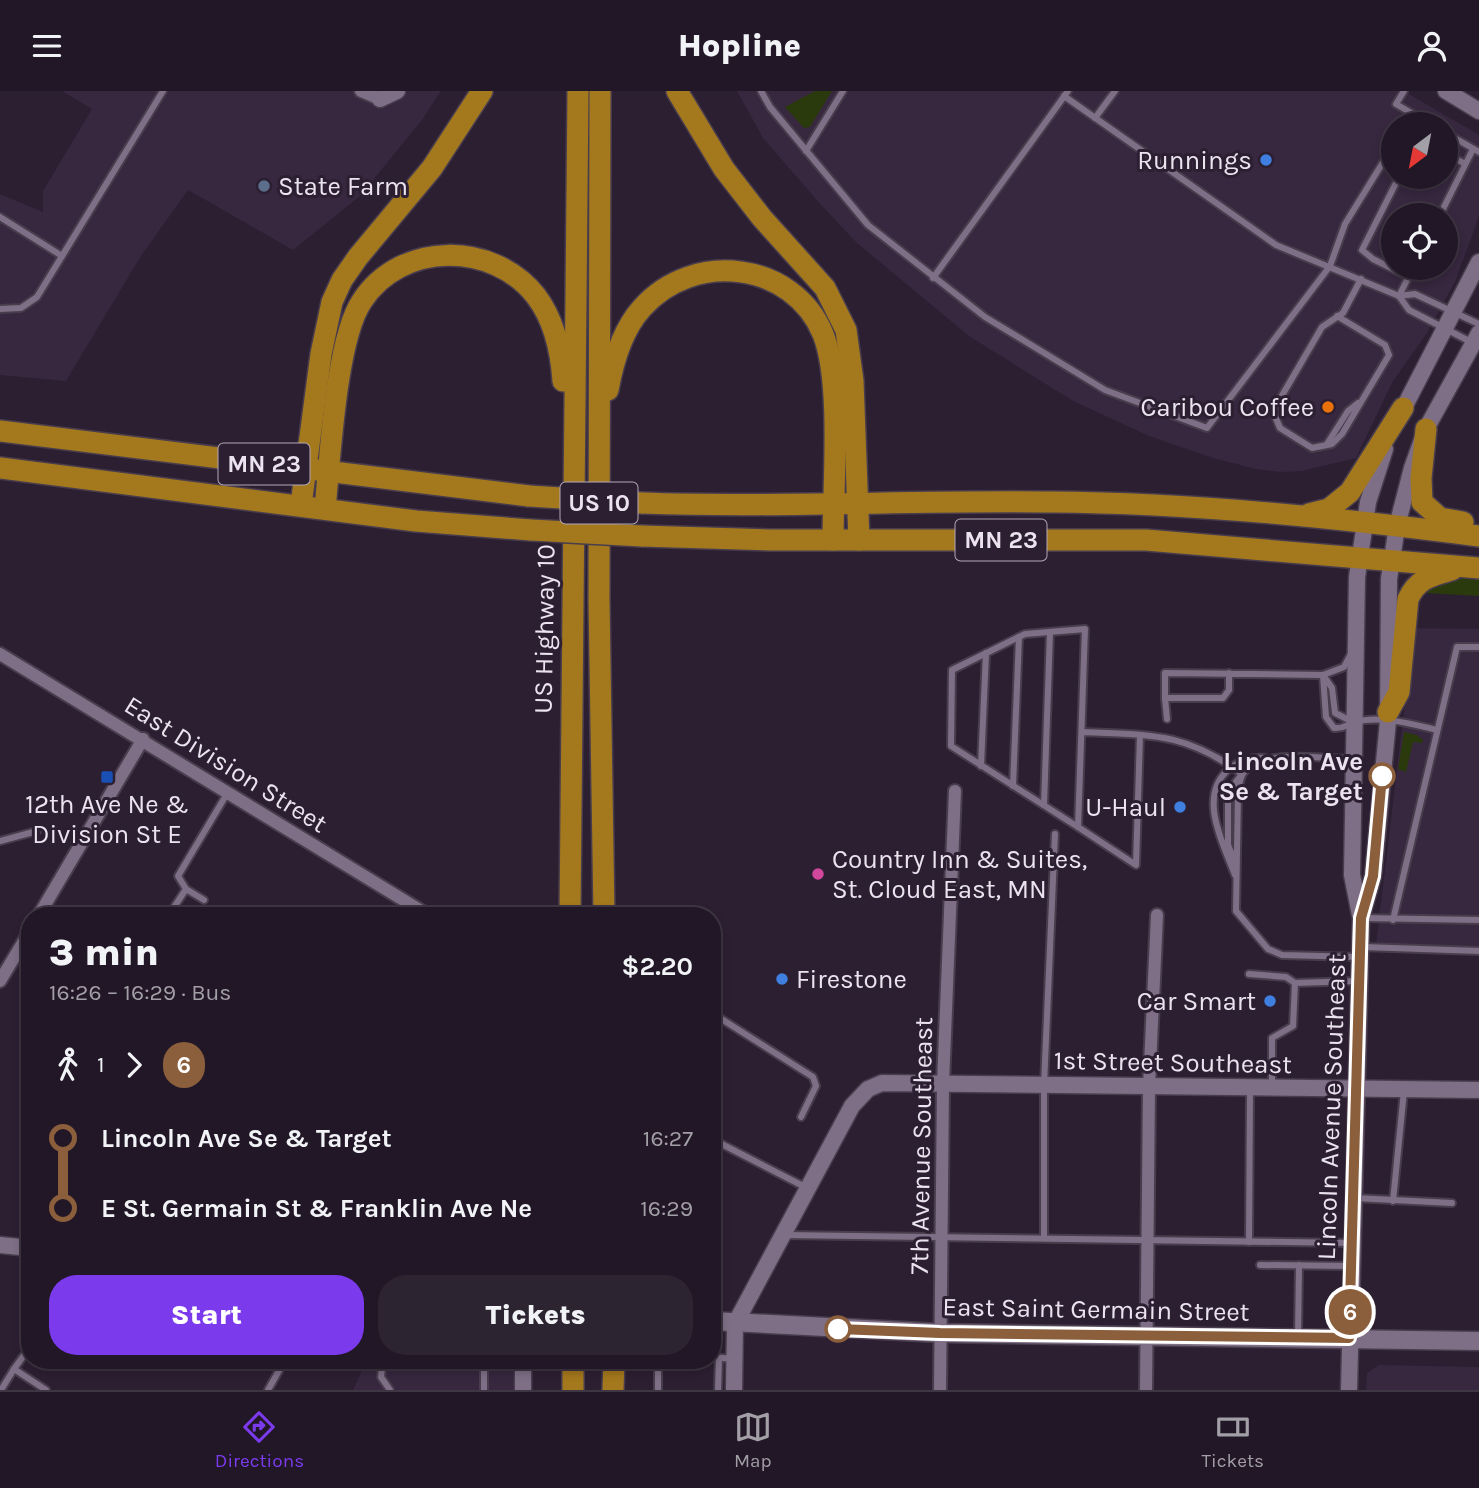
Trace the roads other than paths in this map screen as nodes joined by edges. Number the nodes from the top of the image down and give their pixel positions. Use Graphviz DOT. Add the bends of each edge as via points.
graph roads {
  1 [pos="163,91"];
  2 [pos="361,91"];
  3 [pos="397,91"];
  4 [pos="482,91"];
  5 [pos="578,91"];
  6 [pos="600,91"];
  7 [pos="677,91"];
  8 [pos="761,91"];
  9 [pos="843,91"];
  10 [pos="1115,91"];
  11 [pos="1404,91"];
  12 [pos="1446,91"];
  13 [pos="1066,94"];
  14 [pos="380,99"];
  15 [pos="1479,111"];
  16 [pos="1410,112"];
  17 [pos="1095,118"];
  18 [pos="1458,140"];
  19 [pos="806,151"];
  20 [pos="1476,151"];
  21 [pos="1458,160"];
  22 [pos="1465,164"];
  23 [pos="1381,166"];
  24 [pos="1446,203"];
  25 [pos="1381,213"];
  26 [pos="0,217"];
  27 [pos="62,255"];
  28 [pos="1479,262"];
  29 [pos="1381,263"];
  30 [pos="1330,265"];
  31 [pos="933,278"];
  32 [pos="1361,279"];
  33 [pos="1407,280"];
  34 [pos="1399,296"];
  35 [pos="0,309"];
  36 [pos="1455,313"];
  37 [pos="1337,316"];
  38 [pos="1479,324"];
  39 [pos="1447,328"];
  40 [pos="1476,338"];
  41 [pos="1403,408"];
  42 [pos="1426,429"];
  43 [pos="0,431"];
  44 [pos="0,468"];
  45 [pos="305,469"];
  46 [pos="328,472"];
  47 [pos="599,479"];
  48 [pos="857,504"];
  49 [pos="301,505"];
  50 [pos="833,505"];
  51 [pos="325,509"];
  52 [pos="573,509"];
  53 [pos="1283,516"];
  54 [pos="1364,523"];
  55 [pos="1479,524"];
  56 [pos="1397,526"];
  57 [pos="1479,536"];
  58 [pos="833,540"];
  59 [pos="859,540"];
  60 [pos="1360,557"];
  61 [pos="1391,559"];
  62 [pos="1471,568"];
  63 [pos="1050,632"];
  64 [pos="1019,637"];
  65 [pos="1356,647"];
  66 [pos="1479,647"];
  67 [pos="986,653"];
  68 [pos="0,654"];
  69 [pos="1229,673"];
  70 [pos="1323,675"];
  71 [pos="1166,698"];
  72 [pos="1388,716"];
  73 [pos="1167,719"];
  74 [pos="1355,722"];
  75 [pos="1437,730"];
  76 [pos="1082,732"];
  77 [pos="1140,734"];
  78 [pos="144,739"];
  79 [pos="1267,758"];
  80 [pos="1354,759"];
  81 [pos="981,766"];
  82 [pos="1232,767"];
  83 [pos="1242,774"];
  84 [pos="1013,786"];
  85 [pos="954,791"];
  86 [pos="229,792"];
  87 [pos="1044,805"];
  88 [pos="1078,827"];
  89 [pos="37,831"];
  90 [pos="1055,834"];
  91 [pos="0,841"];
  92 [pos="1237,880"];
  93 [pos="186,889"];
  94 [pos="204,900"];
  95 [pos="44,907"];
  96 [pos="174,907"];
  97 [pos="415,907"];
  98 [pos="570,907"];
  99 [pos="604,907"];
  100 [pos="1157,915"];
  101 [pos="1361,918"];
  102 [pos="1393,920"];
  103 [pos="1479,920"];
  104 [pos="21,946"];
  105 [pos="1479,951"];
  106 [pos="1359,952"];
  107 [pos="1249,974"];
  108 [pos="0,981"];
  109 [pos="1358,981"];
  110 [pos="1295,983"];
  111 [pos="721,1019"];
  112 [pos="943,1083"];
  113 [pos="1044,1085"];
  114 [pos="1149,1087"];
  115 [pos="1250,1087"];
  116 [pos="1272,1087"];
  117 [pos="1356,1087"];
  118 [pos="1404,1088"];
  119 [pos="1479,1090"];
  120 [pos="800,1117"];
  121 [pos="721,1144"];
  122 [pos="807,1188"];
  123 [pos="1353,1198"];
  124 [pos="1393,1201"];
  125 [pos="1452,1203"];
  126 [pos="781,1235"];
  127 [pos="941,1235"];
  128 [pos="1044,1238"];
  129 [pos="1148,1240"];
  130 [pos="1249,1242"];
  131 [pos="1352,1243"];
  132 [pos="1,1247"];
  133 [pos="21,1248"];
  134 [pos="1260,1265"];
  135 [pos="1299,1265"];
  136 [pos="1351,1266"];
  137 [pos="721,1322"];
  138 [pos="735,1324"];
  139 [pos="940,1333"];
  140 [pos="1147,1335"];
  141 [pos="1298,1338"];
  142 [pos="1349,1338"];
  143 [pos="1479,1341"];
  144 [pos="722,1358"];
  145 [pos="21,1359"];
  146 [pos="14,1369"];
  147 [pos="280,1369"];
  148 [pos="382,1369"];
  149 [pos="484,1369"];
  150 [pos="523,1369"];
  151 [pos="573,1369"];
  152 [pos="614,1369"];
  153 [pos="658,1369"];
  154 [pos="721,1369"];
  155 [pos="386,1389"];
  156 [pos="1,1390"];
  157 [pos="46,1390"];
  158 [pos="268,1390"];
  159 [pos="484,1390"];
  160 [pos="523,1390"];
  161 [pos="573,1390"];
  162 [pos="613,1390"];
  163 [pos="658,1390"];
  164 [pos="718,1390"];
  165 [pos="734,1390"];
  166 [pos="940,1390"];
  167 [pos="1146,1390"];
  168 [pos="1349,1390"];
  1 -- 27 [label="lane"];
  2 -- 14 [label="street"];
  3 -- 14 [label="street"];
  4 -- 45 [label="highway" via="432,168 342,280 327,324"];
  5 -- 52 [label="highway, US Highway 10 / US 10"];
  6 -- 47 [label="highway, US Highway 10 / US 10"];
  7 -- 48 [label="highway" via="724,169 825,288 846,330 853,381"];
  8 -- 19 [label="lane"];
  9 -- 19 [label="lane"];
  10 -- 17 [label="lane"];
  11 -- 16 [label="lane" via="1396,104"];
  12 -- 15 [label="street"];
  13 -- 17 [label="lane"];
  13 -- 31 [label="lane"];
  17 -- 30 [label="lane" via="1276,245"];
  18 -- 20 [label="lane"];
  19 -- 31 [label="lane" via="861,217"];
  20 -- 22 [label="lane"];
  21 -- 22 [label="lane"];
  22 -- 24 [label="lane"];
  23 -- 30 [label="lane" via="1345,224"];
  25 -- 29 [label="lane" via="1362,250"];
  26 -- 27 [label="lane"];
  27 -- 35 [label="lane" via="37,297 21,308"];
  28 -- 36 [label="street, Lincoln Avenue Southeast"];
  30 -- 31 [label="lane" via="1207,428 1105,390 1014,337"];
  30 -- 32 [label="lane"];
  32 -- 34 [label="lane"];
  32 -- 37 [label="lane" via="1347,308"];
  33 -- 34 [label="lane"];
  34 -- 36 [label="lane" via="1415,294"];
  34 -- 39 [label="lane" via="1409,310"];
  36 -- 38 [label="lane"];
  36 -- 39 [label="street, Lincoln Avenue Southeast"];
  37 -- 37 [label="lane" via="1388,348 1389,355 1342,434 1326,446 1312,448 1285,432 1273,411 1326,322"];
  39 -- 40 [label="lane"];
  39 -- 41 [label="street, Lincoln Avenue Southeast"];
  40 -- 42 [label="street, Lincoln Avenue Southeast"];
  41 -- 53 [label="highway" via="1341,502 1319,513"];
  41 -- 54 [label="street, Lincoln Avenue Southeast" via="1376,473"];
  42 -- 55 [label="highway" via="1422,502 1440,518"];
  42 -- 56 [label="street, Lincoln Avenue Southeast"];
  43 -- 45 [label="highway, MN 23"];
  44 -- 49 [label="highway, MN 23"];
  45 -- 46 [label="highway, MN 23"];
  45 -- 49 [label="highway"];
  46 -- 50 [label="highway, MN 23, bridge" via="528,496 642,503"];
  46 -- 51 [label="highway"];
  46 -- 52 [label="highway" via="346,339 360,303 376,284 416,260 471,257 500,267 526,285 553,327 562,364"];
  47 -- 50 [label="highway" via="611,375 640,309 678,280 708,271 737,270 765,278 795,296 823,335 832,397"];
  47 -- 99 [label="highway, US Highway 10 / US 10"];
  48 -- 50 [label="highway, MN 23"];
  48 -- 53 [label="highway, MN 23" via="1050,502"];
  48 -- 59 [label="highway"];
  49 -- 51 [label="highway, MN 23"];
  50 -- 58 [label="highway"];
  51 -- 58 [label="highway, MN 23, bridge" via="531,530"];
  52 -- 98 [label="highway, US Highway 10 / US 10"];
  53 -- 54 [label="highway, MN 23"];
  54 -- 56 [label="highway, MN 23"];
  54 -- 60 [label="street, Lincoln Avenue Southeast"];
  56 -- 57 [label="highway, MN 23"];
  56 -- 61 [label="street, Lincoln Avenue Southeast"];
  58 -- 59 [label="highway, MN 23"];
  59 -- 60 [label="highway, MN 23" via="1146,540"];
  60 -- 61 [label="highway, MN 23"];
  60 -- 65 [label="street, Lincoln Avenue Southeast"];
  61 -- 62 [label="highway, MN 23"];
  61 -- 72 [label="street, Lincoln Avenue Southeast"];
  62 -- 72 [label="highway" via="1422,579 1415,585 1404,618 1399,692"];
  63 -- 64 [label="lane"];
  63 -- 76 [label="lane" via="1086,629"];
  63 -- 87 [label="lane"];
  64 -- 67 [label="lane"];
  64 -- 84 [label="lane"];
  65 -- 70 [label="lane" via="1344,667"];
  65 -- 74 [label="street, Lincoln Avenue Southeast"];
  66 -- 75 [label="lane" via="1457,647"];
  67 -- 81 [label="lane"];
  67 -- 81 [label="lane" via="952,670 951,746"];
  68 -- 78 [label="street, East Division Street"];
  69 -- 70 [label="lane"];
  69 -- 71 [label="lane" via="1229,689 1223,698"];
  69 -- 71 [label="lane" via="1165,673"];
  70 -- 74 [label="lane" via="1332,688 1335,713"];
  70 -- 74 [label="lane" via="1329,724 1342,729"];
  71 -- 73 [label="lane"];
  72 -- 74 [label="lane"];
  72 -- 75 [label="lane"];
  72 -- 101 [label="street, Lincoln Avenue Southeast" via="1373,876"];
  74 -- 80 [label="street, Lincoln Avenue Southeast"];
  75 -- 102 [label="lane"];
  76 -- 77 [label="lane"];
  76 -- 88 [label="lane"];
  77 -- 82 [label="lane" via="1165,736 1216,754"];
  77 -- 88 [label="lane" via="1136,865"];
  78 -- 86 [label="street, East Division Street"];
  78 -- 95 [label="street"];
  79 -- 80 [label="lane"];
  79 -- 82 [label="lane" via="1253,757"];
  79 -- 83 [label="lane"];
  80 -- 101 [label="street, Lincoln Avenue Southeast" via="1352,875"];
  81 -- 84 [label="lane"];
  82 -- 83 [label="lane"];
  82 -- 92 [label="lane" via="1217,781 1214,822"];
  83 -- 92 [label="lane"];
  84 -- 87 [label="lane"];
  85 -- 112 [label="street, 7th Avenue Southeast"];
  86 -- 93 [label="lane" via="178,876"];
  86 -- 97 [label="street, East Division Street"];
  87 -- 88 [label="lane"];
  89 -- 91 [label="lane"];
  90 -- 113 [label="lane"];
  92 -- 106 [label="lane" via="1236,911 1268,949 1282,955"];
  93 -- 94 [label="lane"];
  93 -- 96 [label="lane"];
  100 -- 114 [label="street"];
  101 -- 102 [label="lane"];
  101 -- 106 [label="street, Lincoln Avenue Southeast"];
  102 -- 103 [label="lane"];
  104 -- 108 [label="street"];
  105 -- 106 [label="lane"];
  106 -- 109 [label="street, Lincoln Avenue Southeast"];
  107 -- 110 [label="lane" via="1286,977"];
  109 -- 110 [label="lane"];
  109 -- 117 [label="street, Lincoln Avenue Southeast"];
  110 -- 116 [label="lane" via="1293,1025 1272,1038"];
  111 -- 120 [label="lane" via="813,1077 816,1086"];
  112 -- 113 [label="street, 1st Street Southeast"];
  112 -- 122 [label="street, 1st Street Southeast" via="893,1082 868,1089 852,1106"];
  112 -- 127 [label="street, 7th Avenue Southeast"];
  113 -- 114 [label="street, 1st Street Southeast"];
  113 -- 128 [label="lane"];
  114 -- 115 [label="street, 1st Street Southeast"];
  114 -- 129 [label="street"];
  115 -- 116 [label="street, 1st Street Southeast"];
  115 -- 130 [label="lane"];
  116 -- 117 [label="street, 1st Street Southeast"];
  117 -- 118 [label="street, 1st Street Southeast"];
  117 -- 123 [label="street, Lincoln Avenue Southeast"];
  118 -- 119 [label="street, 1st Street Southeast"];
  118 -- 124 [label="lane"];
  121 -- 122 [label="lane"];
  122 -- 126 [label="street"];
  123 -- 124 [label="lane"];
  123 -- 131 [label="street, Lincoln Avenue Southeast"];
  124 -- 125 [label="lane"];
  126 -- 127 [label="lane"];
  126 -- 138 [label="street"];
  127 -- 128 [label="lane"];
  127 -- 139 [label="street, 7th Avenue Southeast"];
  128 -- 129 [label="lane"];
  129 -- 130 [label="lane"];
  129 -- 140 [label="street"];
  130 -- 131 [label="lane"];
  131 -- 136 [label="street, Lincoln Avenue Southeast"];
  132 -- 133 [label="street"];
  134 -- 135 [label="lane"];
  135 -- 136 [label="lane"];
  135 -- 141 [label="lane"];
  136 -- 142 [label="street, Lincoln Avenue Southeast"];
  137 -- 138 [label="main road, East Saint Germain Street"];
  138 -- 139 [label="main road, East Saint Germain Street"];
  138 -- 144 [label="street"];
  139 -- 140 [label="main road, East Saint Germain Street"];
  139 -- 166 [label="street, 7th Avenue Southeast"];
  140 -- 141 [label="main road, East Saint Germain Street"];
  140 -- 167 [label="street"];
  141 -- 142 [label="main road, East Saint Germain Street"];
  142 -- 143 [label="main road, East Saint Germain Street"];
  142 -- 168 [label="street, Lincoln Avenue Southeast"];
  144 -- 165 [label="street"];
  145 -- 146 [label="lane"];
  146 -- 156 [label="lane"];
  146 -- 157 [label="lane"];
  147 -- 158 [label="lane"];
  148 -- 155 [label="lane"];
  149 -- 159 [label="lane"];
  150 -- 160 [label="street"];
  151 -- 161 [label="highway"];
  152 -- 162 [label="highway"];
  153 -- 163 [label="lane"];
  154 -- 164 [label="lane"];
}
